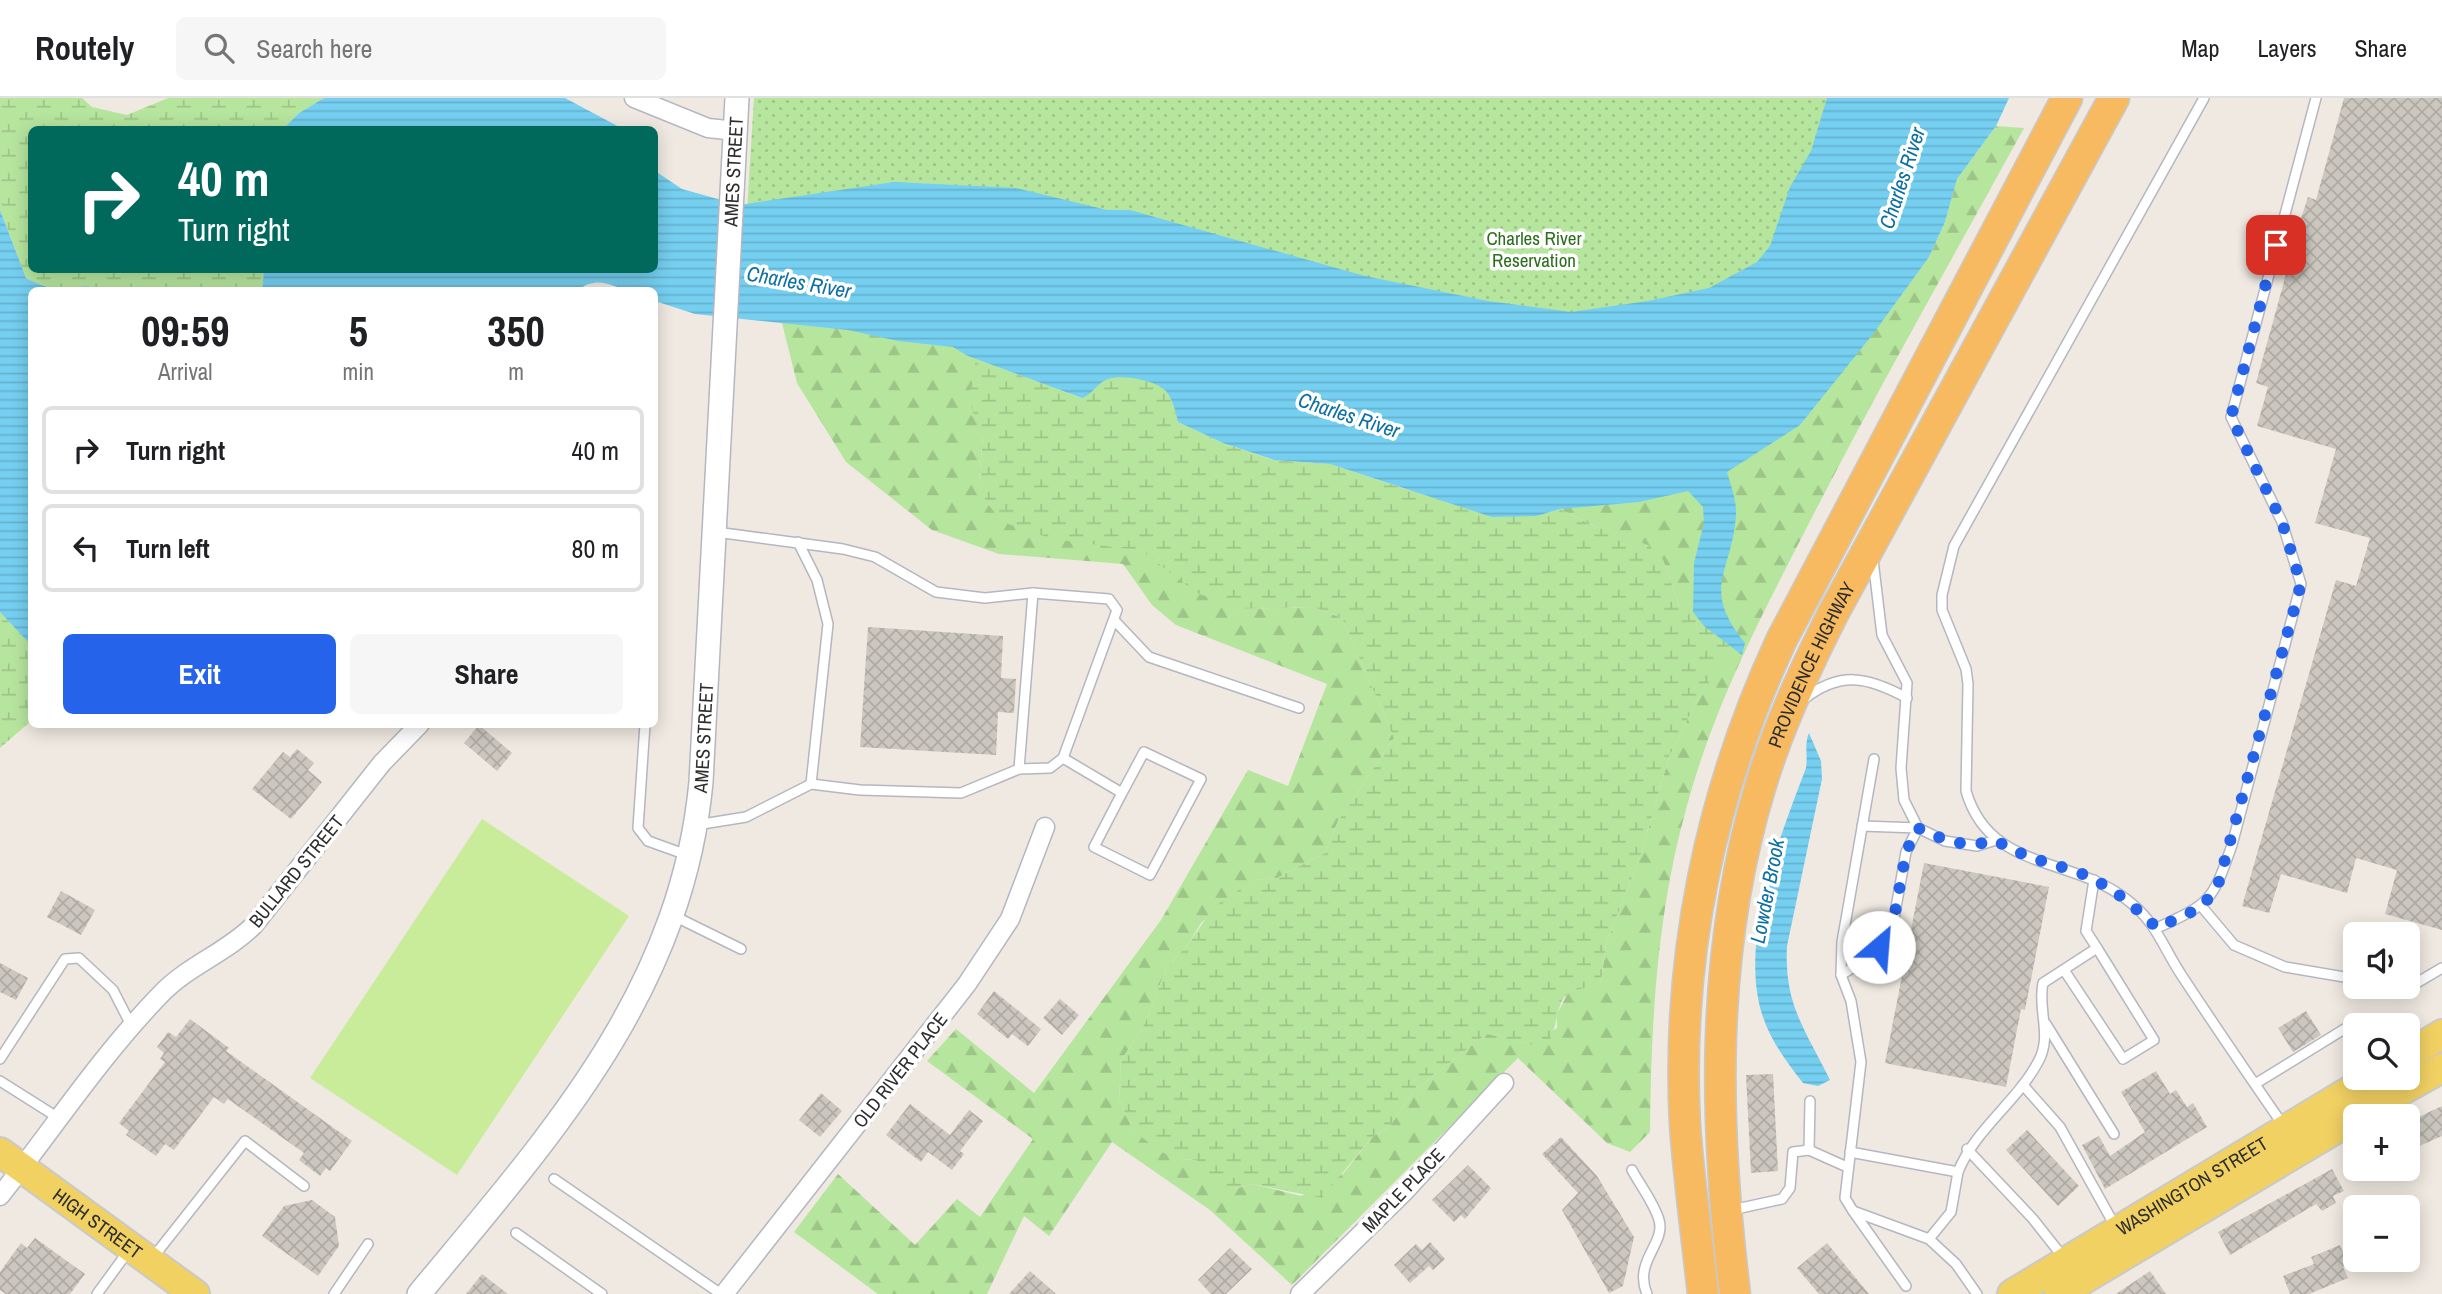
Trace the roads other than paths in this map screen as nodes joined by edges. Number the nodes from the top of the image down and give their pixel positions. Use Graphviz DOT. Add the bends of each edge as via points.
graph roads {
  1 [pos="634,98"];
  2 [pos="737,98"];
  3 [pos="2067,98"];
  4 [pos="2114,98"];
  5 [pos="2204,98"];
  6 [pos="2316,98"];
  7 [pos="736,131"];
  8 [pos="716,532"];
  9 [pos="1872,541"];
  10 [pos="798,542"];
  11 [pos="1033,593"];
  12 [pos="1114,620"];
  13 [pos="1907,698"];
  14 [pos="1299,708"];
  15 [pos="1787,712"];
  16 [pos="416,728"];
  17 [pos="645,728"];
  18 [pos="1063,758"];
  19 [pos="1874,759"];
  20 [pos="1019,769"];
  21 [pos="811,784"];
  22 [pos="1122,793"];
  23 [pos="696,825"];
  24 [pos="1862,826"];
  25 [pos="1045,827"];
  26 [pos="1918,828"];
  27 [pos="1996,840"];
  28 [pos="691,856"];
  29 [pos="2094,880"];
  30 [pos="2202,907"];
  31 [pos="674,916"];
  32 [pos="2157,928"];
  33 [pos="2097,948"];
  34 [pos="741,949"];
  35 [pos="2442,968"];
  36 [pos="2064,970"];
  37 [pos="1841,975"];
  38 [pos="2343,977"];
  39 [pos="2420,981"];
  40 [pos="2045,1023"];
  41 [pos="132,1027"];
  42 [pos="2343,1030"];
  43 [pos="2442,1034"];
  44 [pos="2420,1048"];
  45 [pos="0,1059"];
  46 [pos="2442,1068"];
  47 [pos="0,1081"];
  48 [pos="1504,1083"];
  49 [pos="2255,1084"];
  50 [pos="2023,1085"];
  51 [pos="2351,1090"];
  52 [pos="1810,1101"];
  53 [pos="2379,1104"];
  54 [pos="57,1117"];
  55 [pos="2343,1125"];
  56 [pos="2286,1130"];
  57 [pos="2114,1134"];
  58 [pos="1967,1149"];
  59 [pos="1809,1150"];
  60 [pos="1850,1152"];
  61 [pos="11,1160"];
  62 [pos="1847,1167"];
  63 [pos="1632,1170"];
  64 [pos="1958,1172"];
  65 [pos="554,1179"];
  66 [pos="304,1186"];
  67 [pos="0,1196"];
  68 [pos="1727,1211"];
  69 [pos="1853,1211"];
  70 [pos="2118,1231"];
  71 [pos="516,1233"];
  72 [pos="1929,1239"];
  73 [pos="368,1244"];
  74 [pos="141,1254"];
  75 [pos="2067,1261"];
  76 [pos="1906,1286"];
  77 [pos="97,1294"];
  78 [pos="195,1294"];
  79 [pos="334,1294"];
  80 [pos="419,1294"];
  81 [pos="602,1294"];
  82 [pos="722,1294"];
  83 [pos="1300,1294"];
  84 [pos="1647,1294"];
  85 [pos="1703,1294"];
  86 [pos="1735,1294"];
  87 [pos="1977,1294"];
  88 [pos="2012,1294"];
  89 [pos="2059,1294"];
  1 -- 7 [label="street" via="708,128"];
  2 -- 7 [label="street, AMES STREET"];
  3 -- 85 [label="highway, PROVIDENCE HIGHWAY" via="1782,639 1750,711 1725,786 1699,900 1685,1016 1685,1125"];
  4 -- 9 [label="highway, PROVIDENCE HIGHWAY"];
  5 -- 27 [label="lane" via="1946,567 1942,610 1968,684 1966,791 1971,808"];
  6 -- 30 [label="lane" via="2231,417 2282,522 2301,584 2232,845 2218,885"];
  7 -- 8 [label="street, AMES STREET"];
  8 -- 10 [label="lane"];
  8 -- 23 [label="street, AMES STREET"];
  9 -- 13 [label="lane" via="1882,635 1907,683"];
  9 -- 15 [label="highway, PROVIDENCE HIGHWAY"];
  10 -- 11 [label="lane" via="875,557 936,592 985,598"];
  10 -- 21 [label="lane" via="817,580 828,624"];
  11 -- 12 [label="lane" via="1109,599 1117,610"];
  11 -- 20 [label="lane"];
  12 -- 14 [label="lane" via="1149,657"];
  12 -- 18 [label="lane"];
  13 -- 15 [label="lane" via="1862,680 1839,679 1821,685"];
  13 -- 26 [label="lane" via="1901,768 1904,800"];
  15 -- 68 [label="highway, PROVIDENCE HIGHWAY" via="1746,837 1723,976 1720,1091"];
  16 -- 41 [label="street, BULLARD STREET" via="382,763 254,925 170,985"];
  17 -- 28 [label="lane" via="638,828 648,841"];
  18 -- 20 [label="lane" via="1050,768"];
  18 -- 22 [label="lane"];
  19 -- 24 [label="lane"];
  20 -- 21 [label="lane" via="961,793"];
  21 -- 23 [label="lane" via="746,817"];
  22 -- 22 [label="lane" via="1144,752 1201,779 1150,875 1094,847"];
  23 -- 28 [label="street, AMES STREET"];
  24 -- 26 [label="lane"];
  24 -- 37 [label="lane" via="1842,942"];
  25 -- 82 [label="street, OLD RIVER PLACE" via="1010,919 967,984"];
  26 -- 27 [label="lane" via="1945,841 1977,846"];
  26 -- 37 [label="lane" via="1906,852 1891,935"];
  27 -- 29 [label="lane" via="2014,852"];
  28 -- 31 [label="street, AMES STREET"];
  29 -- 32 [label="lane" via="2126,899"];
  29 -- 33 [label="lane" via="2086,931"];
  30 -- 32 [label="lane"];
  30 -- 38 [label="lane" via="2234,945 2286,967"];
  31 -- 34 [label="lane"];
  31 -- 80 [label="street, AMES STREET" via="629,1012 586,1081 524,1168"];
  32 -- 49 [label="lane" via="2179,972"];
  33 -- 36 [label="lane"];
  33 -- 36 [label="lane" via="2154,1040 2123,1059"];
  35 -- 39 [label="lane"];
  36 -- 40 [label="lane" via="2043,983 2039,1001"];
  37 -- 60 [label="lane" via="1851,1001 1861,1062"];
  40 -- 50 [label="lane" via="2039,1061"];
  40 -- 57 [label="lane"];
  41 -- 45 [label="lane" via="113,990 79,958 65,959"];
  41 -- 54 [label="street, BULLARD STREET"];
  42 -- 49 [label="lane"];
  43 -- 44 [label="main road"];
  46 -- 53 [label="main road, WASHINGTON STREET"];
  47 -- 54 [label="lane"];
  48 -- 83 [label="street, MAPLE PLACE" via="1405,1191"];
  49 -- 56 [label="lane"];
  50 -- 58 [label="lane"];
  50 -- 70 [label="lane" via="2060,1126"];
  51 -- 56 [label="main road, WASHINGTON STREET"];
  52 -- 59 [label="lane"];
  54 -- 61 [label="street, BULLARD STREET"];
  55 -- 89 [label="main road, WASHINGTON STREET"];
  56 -- 70 [label="main road, WASHINGTON STREET"];
  58 -- 64 [label="lane"];
  58 -- 75 [label="lane"];
  59 -- 62 [label="lane"];
  59 -- 68 [label="lane" via="1793,1152 1790,1188 1782,1199"];
  60 -- 62 [label="lane"];
  60 -- 64 [label="lane"];
  61 -- 67 [label="street, BULLARD STREET"];
  61 -- 74 [label="main road, HIGH STREET"];
  62 -- 69 [label="lane" via="1845,1198"];
  63 -- 84 [label="lane" via="1659,1220 1659,1237 1642,1278"];
  64 -- 72 [label="lane" via="1951,1212"];
  65 -- 82 [label="lane"];
  66 -- 74 [label="lane" via="245,1141"];
  68 -- 86 [label="highway, PROVIDENCE HIGHWAY"];
  69 -- 72 [label="lane"];
  69 -- 76 [label="lane"];
  70 -- 75 [label="main road, WASHINGTON STREET"];
  71 -- 81 [label="lane"];
  72 -- 87 [label="lane" via="1956,1264"];
  73 -- 79 [label="lane"];
  74 -- 77 [label="lane"];
  74 -- 78 [label="main road, HIGH STREET"];
  75 -- 88 [label="main road, WASHINGTON STREET"];
}
